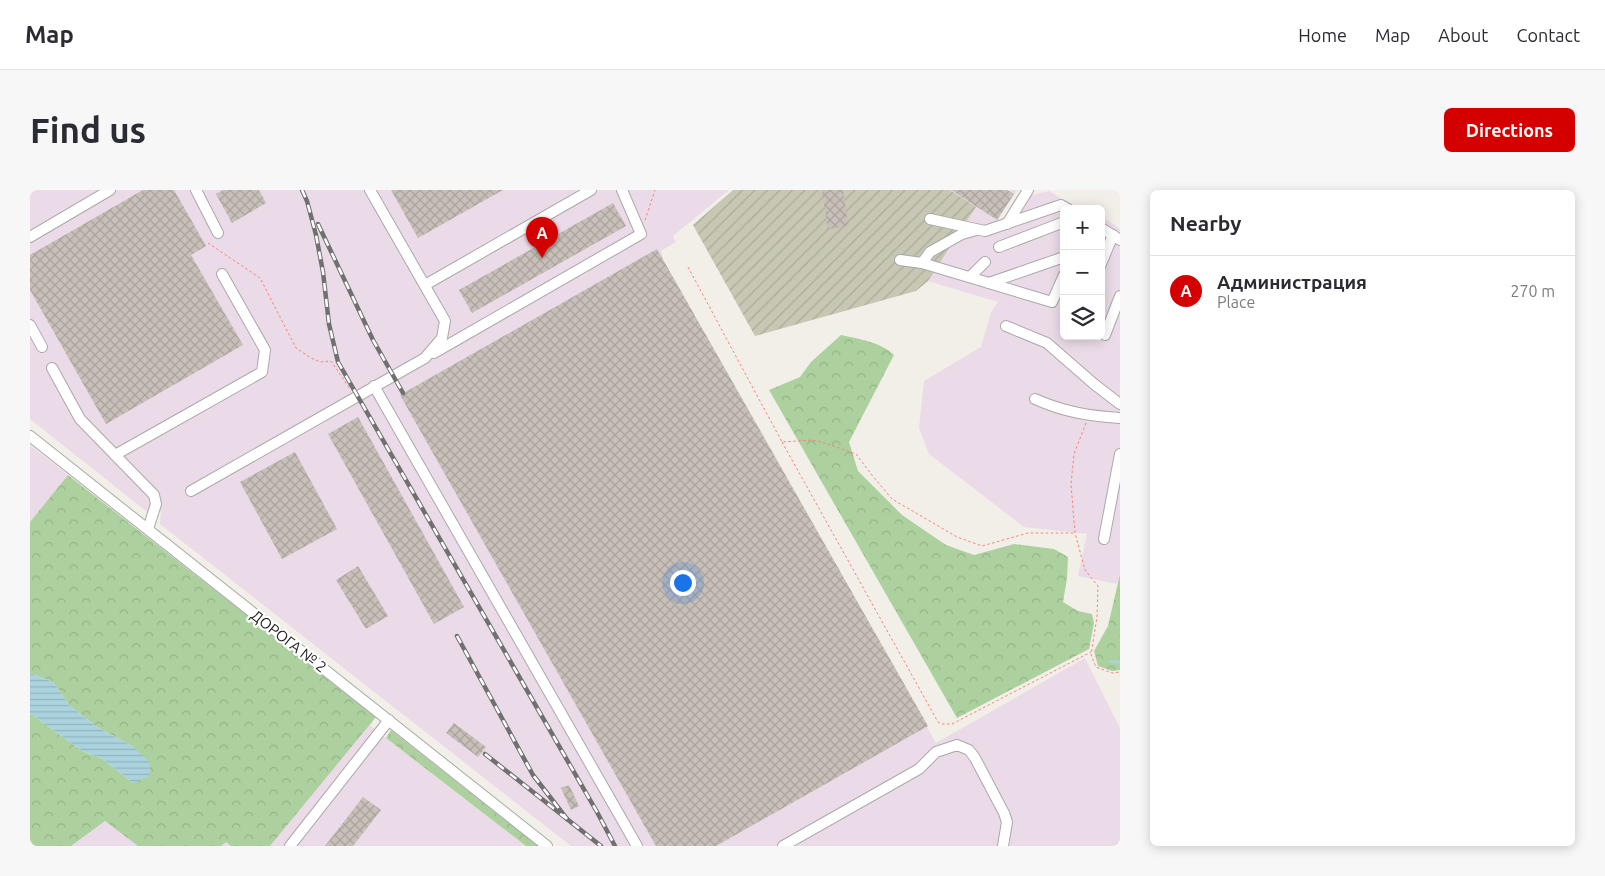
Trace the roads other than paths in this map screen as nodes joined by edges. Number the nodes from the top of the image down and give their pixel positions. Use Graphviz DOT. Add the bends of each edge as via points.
graph roads {
  1 [pos="110,190"];
  2 [pos="196,190"];
  3 [pos="370,190"];
  4 [pos="591,190"];
  5 [pos="622,190"];
  6 [pos="1028,190"];
  7 [pos="1060,205"];
  8 [pos="930,219"];
  9 [pos="1007,224"];
  10 [pos="1060,224"];
  11 [pos="977,229"];
  12 [pos="1105,231"];
  13 [pos="218,233"];
  14 [pos="30,237"];
  15 [pos="1116,238"];
  16 [pos="999,247"];
  17 [pos="1105,257"];
  18 [pos="1060,258"];
  19 [pos="900,260"];
  20 [pos="922,262"];
  21 [pos="985,262"];
  22 [pos="222,274"];
  23 [pos="970,278"];
  24 [pos="989,283"];
  25 [pos="1060,284"];
  26 [pos="425,285"];
  27 [pos="1120,296"];
  28 [pos="30,325"];
  29 [pos="1006,326"];
  30 [pos="1105,335"];
  31 [pos="42,347"];
  32 [pos="425,358"];
  33 [pos="52,368"];
  34 [pos="374,386"];
  35 [pos="1035,399"];
  36 [pos="1120,404"];
  37 [pos="1120,418"];
  38 [pos="30,436"];
  39 [pos="1120,454"];
  40 [pos="115,455"];
  41 [pos="191,490"];
  42 [pos="148,529"];
  43 [pos="1104,539"];
  44 [pos="390,720"];
  45 [pos="290,846"];
  46 [pos="547,846"];
  47 [pos="637,846"];
  48 [pos="783,846"];
  49 [pos="1003,846"];
  1 -- 14 [label="street"];
  2 -- 13 [label="street"];
  3 -- 26 [label="street"];
  4 -- 26 [label="street"];
  5 -- 32 [label="street" via="641,234"];
  6 -- 9 [label="street"];
  7 -- 9 [label="street"];
  8 -- 11 [label="street"];
  9 -- 11 [label="street" via="985,231"];
  10 -- 16 [label="street"];
  11 -- 20 [label="street" via="930,252"];
  12 -- 15 [label="street"];
  15 -- 17 [label="street"];
  18 -- 24 [label="street"];
  19 -- 20 [label="street"];
  20 -- 23 [label="street"];
  21 -- 23 [label="street"];
  22 -- 40 [label="street" via="265,350 262,372"];
  23 -- 24 [label="street"];
  24 -- 25 [label="street" via="1052,302"];
  26 -- 32 [label="street" via="445,321 442,338"];
  27 -- 30 [label="street"];
  28 -- 31 [label="street"];
  29 -- 36 [label="street" via="1047,343"];
  32 -- 34 [label="street"];
  33 -- 40 [label="street" via="80,419"];
  34 -- 41 [label="street"];
  34 -- 47 [label="street"];
  35 -- 37 [label="street" via="1088,416"];
  38 -- 42 [label="street, ДОРОГА № 2"];
  39 -- 43 [label="street"];
  40 -- 42 [label="street" via="154,495 156,504"];
  42 -- 44 [label="street, ДОРОГА № 2"];
  44 -- 45 [label="street"];
  44 -- 46 [label="street, ДОРОГА № 2"];
  48 -- 49 [label="street" via="918,769 936,752 957,745 969,750 1004,812 1007,822"];
}
